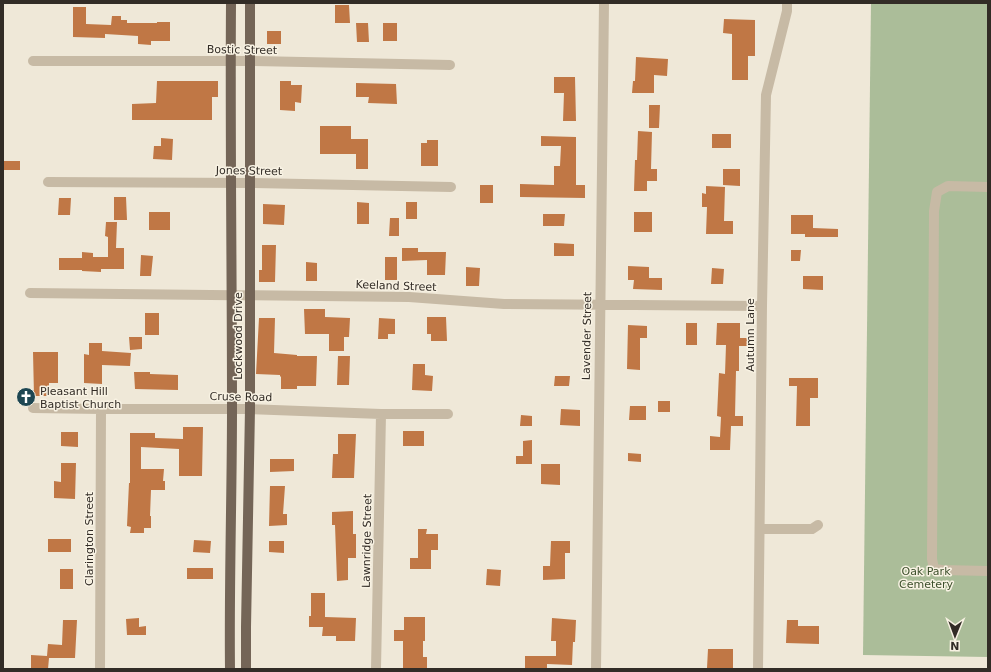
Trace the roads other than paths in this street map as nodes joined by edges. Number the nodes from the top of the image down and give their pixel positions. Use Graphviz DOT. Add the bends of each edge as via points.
graph roads {
  1 [pos="231,3"];
  2 [pos="250,3"];
  3 [pos="604,3"];
  4 [pos="787,3"];
  5 [pos="33,61"];
  6 [pos="230,61"];
  7 [pos="250,61"];
  8 [pos="450,66"];
  9 [pos="48,182"];
  10 [pos="230,183"];
  11 [pos="250,183"];
  12 [pos="451,187"];
  13 [pos="988,187"];
  14 [pos="30,293"];
  15 [pos="231,295"];
  16 [pos="250,295"];
  17 [pos="600,305"];
  18 [pos="762,306"];
  19 [pos="33,408"];
  20 [pos="101,409"];
  21 [pos="232,409"];
  22 [pos="250,409"];
  23 [pos="381,414"];
  24 [pos="448,414"];
  25 [pos="818,525"];
  26 [pos="760,529"];
  27 [pos="988,571"];
  28 [pos="100,669"];
  29 [pos="230,669"];
  30 [pos="246,669"];
  31 [pos="376,669"];
  32 [pos="596,669"];
  33 [pos="758,669"];
  1 -- 6 [label="main road, Lockwood Drive"];
  2 -- 7 [label="main road, Lockwood Drive"];
  3 -- 17 [label="street, Lavender Street"];
  4 -- 18 [label="street, Autumn Lane" via="766,95"];
  5 -- 6 [label="street, Bostic Street"];
  6 -- 7 [label="street, Bostic Street"];
  6 -- 10 [label="main road, Lockwood Drive"];
  7 -- 8 [label="street, Bostic Street"];
  7 -- 11 [label="main road, Lockwood Drive"];
  9 -- 10 [label="street, Jones Street"];
  10 -- 11 [label="street, Jones Street"];
  10 -- 15 [label="main road, Lockwood Drive"];
  11 -- 12 [label="street, Jones Street"];
  11 -- 16 [label="main road, Lockwood Drive"];
  13 -- 27 [label="street" via="948,186 937,192 934,211 932,552 934,569"];
  14 -- 15 [label="street, Keeland Street"];
  15 -- 16 [label="street, Keeland Street"];
  15 -- 21 [label="main road, Lockwood Drive"];
  16 -- 17 [label="street, Keeland Street" via="409,297 504,304"];
  16 -- 22 [label="main road, Lockwood Drive"];
  17 -- 18 [label="street, Keeland Street"];
  17 -- 32 [label="street, Lavender Street"];
  18 -- 26 [label="street, Autumn Lane"];
  19 -- 20 [label="street, Cruse Road"];
  20 -- 21 [label="street, Cruse Road"];
  20 -- 28 [label="street, Clarington Street"];
  21 -- 22 [label="street, Cruse Road"];
  21 -- 29 [label="main road, Lockwood Drive"];
  22 -- 23 [label="street, Cruse Road"];
  22 -- 30 [label="main road, Lockwood Drive"];
  23 -- 24 [label="street, Cruse Road"];
  23 -- 31 [label="street, Lawnridge Street"];
  25 -- 26 [label="street" via="812,529"];
  26 -- 33 [label="street, Autumn Lane"];
}
